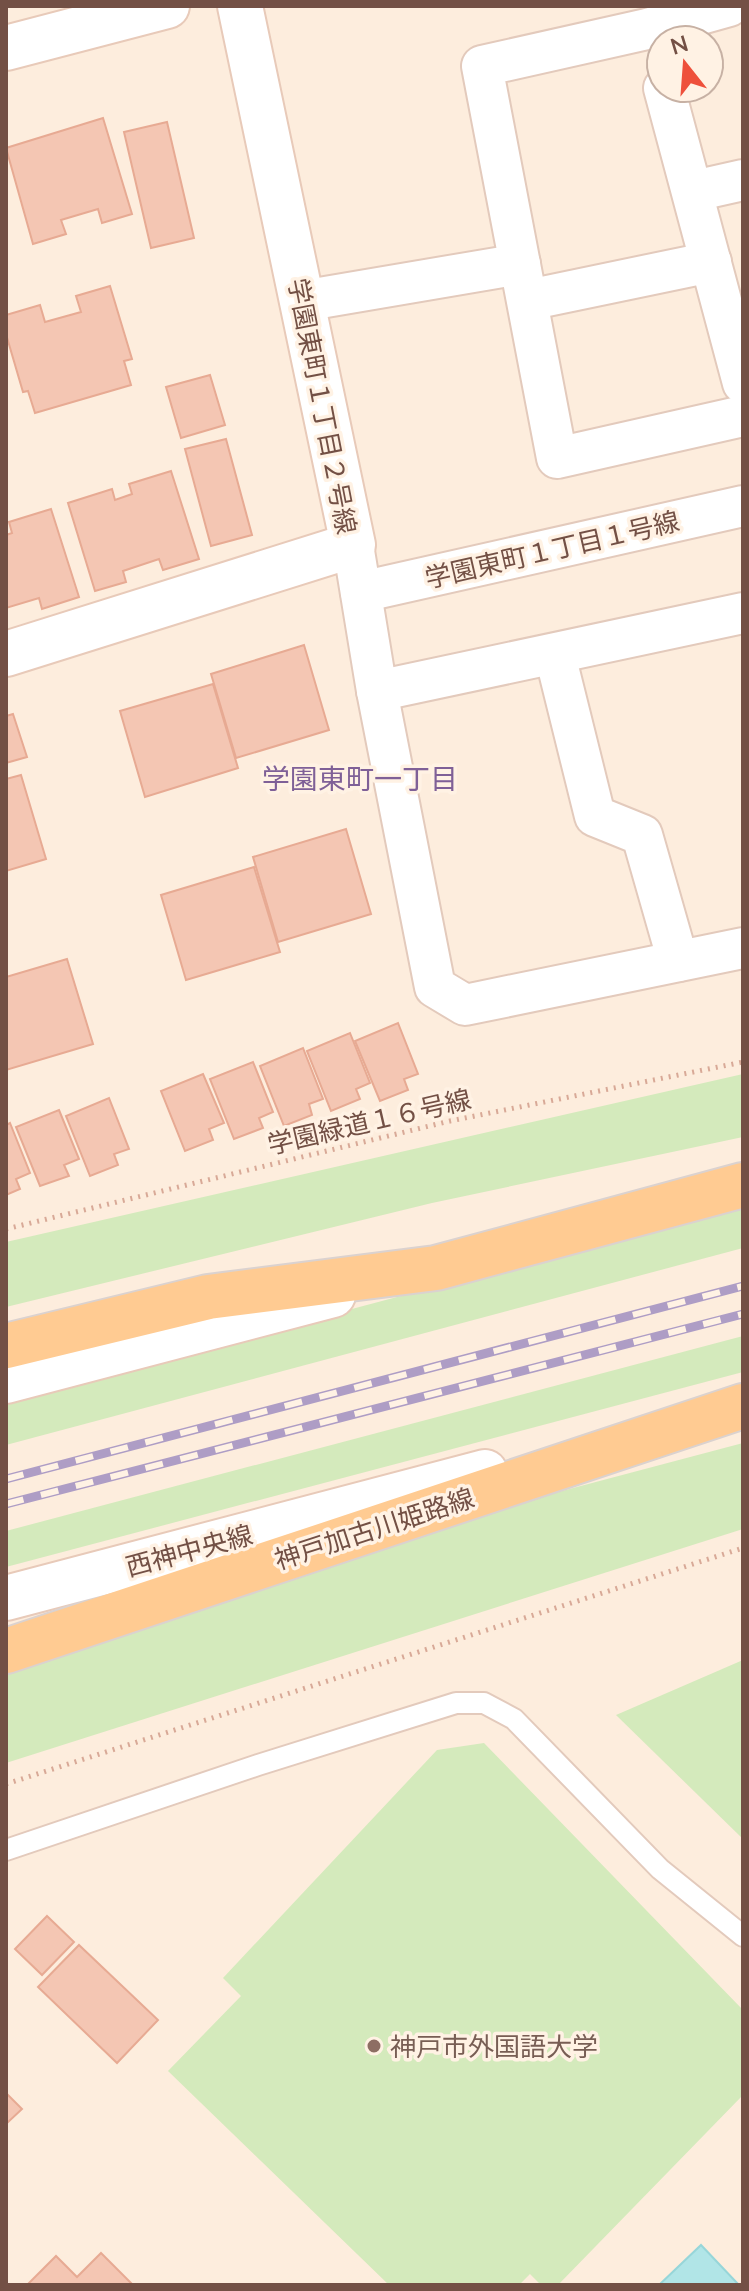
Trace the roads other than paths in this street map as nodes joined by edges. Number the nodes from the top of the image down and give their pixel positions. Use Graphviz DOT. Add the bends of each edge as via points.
graph roads {
  1 [pos="167,6"];
  2 [pos="240,6"];
  3 [pos="729,6"];
  4 [pos="665,24"];
  5 [pos="645,29"];
  6 [pos="6,48"];
  7 [pos="669,104"];
  8 [pos="743,180"];
  9 [pos="694,191"];
  10 [pos="711,262"];
  11 [pos="524,282"];
  12 [pos="302,301"];
  13 [pos="743,383"];
  14 [pos="743,416"];
  15 [pos="743,506"];
  16 [pos="353,545"];
  17 [pos="361,592"];
  18 [pos="741,620"];
  19 [pos="6,654"];
  20 [pos="555,655"];
  21 [pos="377,691"];
  22 [pos="743,948"];
  23 [pos="678,961"];
  24 [pos="743,1185"];
  25 [pos="436,1268"];
  26 [pos="6,1346"];
  27 [pos="6,1381"];
  28 [pos="743,1405"];
  29 [pos="6,1598"];
  30 [pos="6,1651"];
  31 [pos="6,1850"];
  32 [pos="743,1936"];
  1 -- 6 [label="street"];
  2 -- 12 [label="street, 学園東町１丁目２号線"];
  3 -- 4 [label="street"];
  5 -- 11 [label="street" via="482,66"];
  7 -- 9 [label="street"];
  8 -- 9 [label="street"];
  9 -- 10 [label="street"];
  10 -- 11 [label="street"];
  10 -- 13 [label="street"];
  11 -- 12 [label="street"];
  11 -- 14 [label="street" via="557,458"];
  12 -- 16 [label="street, 学園東町１丁目２号線"];
  15 -- 17 [label="street, 学園東町１丁目１号線"];
  16 -- 17 [label="street"];
  16 -- 19 [label="street, 学園東町１丁目２号線"];
  17 -- 21 [label="street"];
  18 -- 20 [label="street"];
  20 -- 21 [label="street"];
  20 -- 23 [label="street" via="595,816 642,835"];
  21 -- 23 [label="street" via="435,987 465,1005"];
  22 -- 23 [label="street"];
  24 -- 25 [label="main road"];
  25 -- 26 [label="main road" via="208,1297"];
  25 -- 27 [label="street"];
  28 -- 29 [label="street, 西神中央線"];
  28 -- 30 [label="main road, 神戸加古川姫路線"];
  31 -- 32 [label="lane" via="456,1703 484,1703 514,1719 660,1869"];
}
